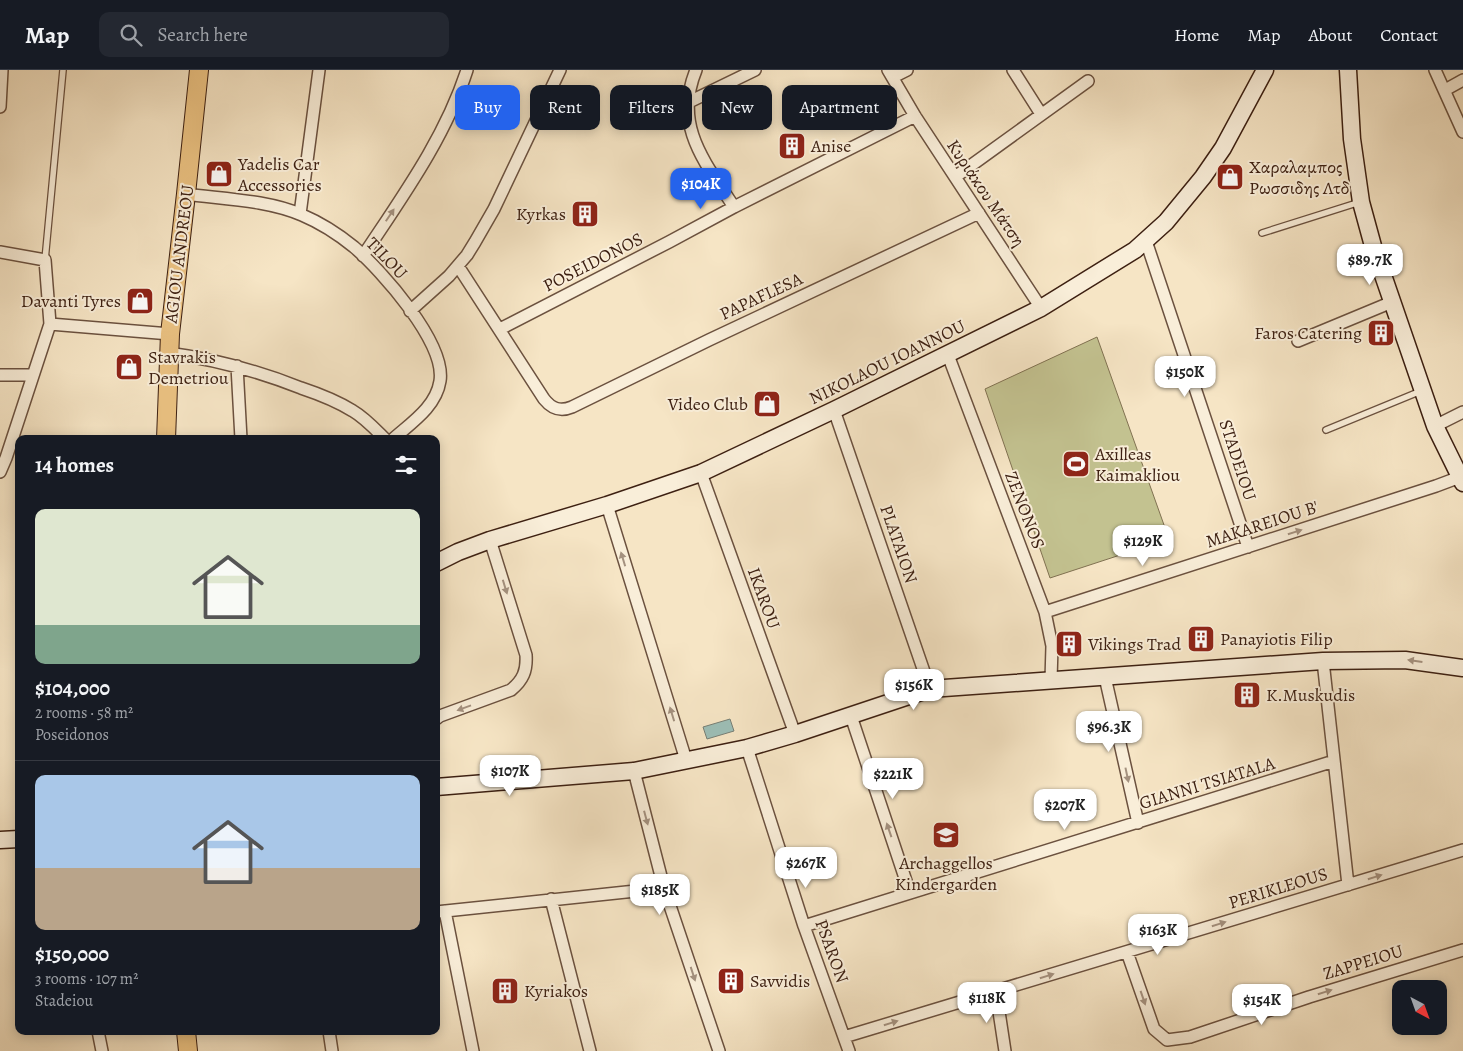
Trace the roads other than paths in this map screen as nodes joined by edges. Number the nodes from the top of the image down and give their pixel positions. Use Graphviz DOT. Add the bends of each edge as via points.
graph roads {
  1 [pos="2,70"];
  2 [pos="63,70"];
  3 [pos="198,70"];
  4 [pos="319,70"];
  5 [pos="467,70"];
  6 [pos="560,70"];
  7 [pos="696,70"];
  8 [pos="755,70"];
  9 [pos="907,70"];
  10 [pos="1013,70"];
  11 [pos="1265,70"];
  12 [pos="1348,70"];
  13 [pos="1434,70"];
  14 [pos="891,74"];
  15 [pos="1463,80"];
  16 [pos="1088,81"];
  17 [pos="691,85"];
  18 [pos="1445,90"];
  19 [pos="692,101"];
  20 [pos="0,106"];
  21 [pos="1041,114"];
  22 [pos="915,116"];
  23 [pos="691,130"];
  24 [pos="1463,132"];
  25 [pos="955,178"];
  26 [pos="186,194"];
  27 [pos="1361,202"];
  28 [pos="734,207"];
  29 [pos="979,213"];
  30 [pos="300,214"];
  31 [pos="1262,234"];
  32 [pos="1146,241"];
  33 [pos="0,252"];
  34 [pos="363,256"];
  35 [pos="46,260"];
  36 [pos="458,266"];
  37 [pos="1392,302"];
  38 [pos="1042,308"];
  39 [pos="410,311"];
  40 [pos="50,324"];
  41 [pos="500,329"];
  42 [pos="170,334"];
  43 [pos="1298,341"];
  44 [pos="168,353"];
  45 [pos="948,355"];
  46 [pos="237,366"];
  47 [pos="33,375"];
  48 [pos="0,376"];
  49 [pos="1423,391"];
  50 [pos="834,410"];
  51 [pos="1463,412"];
  52 [pos="1435,426"];
  53 [pos="1326,430"];
  54 [pos="166,435"];
  55 [pos="241,435"];
  56 [pos="380,435"];
  57 [pos="397,435"];
  58 [pos="0,472"];
  59 [pos="701,473"];
  60 [pos="1461,480"];
  61 [pos="607,505"];
  62 [pos="490,540"];
  63 [pos="1248,547"];
  64 [pos="440,561"];
  65 [pos="1045,612"];
  66 [pos="1323,661"];
  67 [pos="1463,668"];
  68 [pos="1105,677"];
  69 [pos="1051,680"];
  70 [pos="930,689"];
  71 [pos="440,716"];
  72 [pos="850,716"];
  73 [pos="795,734"];
  74 [pos="747,748"];
  75 [pos="686,760"];
  76 [pos="1334,761"];
  77 [pos="634,771"];
  78 [pos="440,787"];
  79 [pos="1138,823"];
  80 [pos="15,839"];
  81 [pos="0,840"];
  82 [pos="1463,850"];
  83 [pos="1348,885"];
  84 [pos="664,888"];
  85 [pos="910,893"];
  86 [pos="552,900"];
  87 [pos="440,911"];
  88 [pos="804,926"];
  89 [pos="1463,950"];
  90 [pos="1127,952"];
  91 [pos="996,992"];
  92 [pos="99,1035"];
  93 [pos="186,1035"];
  94 [pos="330,1035"];
  95 [pos="844,1037"];
  96 [pos="102,1051"];
  97 [pos="188,1051"];
  98 [pos="332,1051"];
  99 [pos="474,1051"];
  100 [pos="590,1051"];
  101 [pos="718,1051"];
  102 [pos="849,1051"];
  103 [pos="1005,1051"];
  1 -- 20 [label="street"];
  2 -- 35 [label="lane"];
  3 -- 26 [label="main road, AGIOU ANDREOU"];
  4 -- 30 [label="street"];
  34 -- 5 [label="street, one-way" via="427,158"];
  6 -- 36 [label="street" via="494,209"];
  7 -- 17 [label="street"];
  8 -- 19 [label="street"];
  9 -- 14 [label="street"];
  10 -- 21 [label="street"];
  11 -- 32 [label="street, NIKOLAOU IOANNOU" via="1214,162 1179,207"];
  12 -- 27 [label="street" via="1352,139"];
  13 -- 18 [label="street"];
  14 -- 22 [label="street, Κυριάκου Μάτση"];
  15 -- 18 [label="street"];
  16 -- 21 [label="street"];
  18 -- 24 [label="street"];
  21 -- 25 [label="street"];
  22 -- 25 [label="street, Κυριάκου Μάτση"];
  22 -- 28 [label="street, POSEIDONOS"];
  23 -- 28 [label="street" via="707,165"];
  25 -- 29 [label="street, Κυριάκου Μάτση"];
  26 -- 30 [label="street, TILOU" via="241,201"];
  26 -- 42 [label="main road, AGIOU ANDREOU"];
  27 -- 31 [label="lane"];
  27 -- 37 [label="street"];
  28 -- 41 [label="street, POSEIDONOS"];
  29 -- 38 [label="street, Κυριάκου Μάτση"];
  29 -- 41 [label="street, PAPAFLESA" via="572,407 558,410 544,399"];
  30 -- 34 [label="street, TILOU" via="328,229"];
  32 -- 38 [label="street, NIKOLAOU IOANNOU"];
  32 -- 63 [label="street, STADEIOU"];
  33 -- 35 [label="street"];
  34 -- 39 [label="street, TILOU"];
  35 -- 40 [label="street"];
  36 -- 39 [label="street"];
  36 -- 41 [label="street"];
  37 -- 43 [label="street"];
  37 -- 49 [label="street"];
  38 -- 45 [label="street, NIKOLAOU IOANNOU"];
  39 -- 57 [label="street, TILOU" via="435,351 440,382 428,406"];
  40 -- 42 [label="street"];
  40 -- 47 [label="street"];
  42 -- 44 [label="main road, AGIOU ANDREOU"];
  44 -- 46 [label="street"];
  44 -- 54 [label="main road, AGIOU ANDREOU"];
  45 -- 50 [label="street, NIKOLAOU IOANNOU"];
  45 -- 65 [label="street, ZENONOS"];
  46 -- 55 [label="street"];
  46 -- 56 [label="street" via="342,405 364,418"];
  47 -- 48 [label="street"];
  47 -- 58 [label="street"];
  49 -- 52 [label="street"];
  49 -- 53 [label="lane"];
  50 -- 59 [label="street, NIKOLAOU IOANNOU"];
  50 -- 70 [label="street, PLATAION"];
  51 -- 52 [label="street"];
  52 -- 60 [label="street"];
  59 -- 61 [label="street, NIKOLAOU IOANNOU"];
  59 -- 73 [label="street, IKAROU"];
  63 -- 60 [label="street, MAKAREIOU B', one-way"];
  61 -- 62 [label="street, NIKOLAOU IOANNOU"];
  75 -- 61 [label="street, one-way"];
  62 -- 64 [label="street, NIKOLAOU IOANNOU"];
  62 -- 71 [label="street, one-way" via="526,655 524,675 511,690"];
  63 -- 65 [label="street, MAKAREIOU B'"];
  65 -- 69 [label="street, ZENONOS" via="1052,646"];
  67 -- 66 [label="street, one-way" via="1405,660"];
  66 -- 68 [label="street"];
  66 -- 76 [label="street"];
  68 -- 69 [label="street"];
  68 -- 79 [label="street, one-way"];
  69 -- 70 [label="street"];
  70 -- 72 [label="street"];
  72 -- 73 [label="street"];
  85 -- 72 [label="street, one-way"];
  73 -- 74 [label="street"];
  74 -- 75 [label="street"];
  74 -- 88 [label="street, PSARON"];
  75 -- 77 [label="street"];
  76 -- 79 [label="street, GIANNI TSIATALA"];
  76 -- 83 [label="street"];
  77 -- 78 [label="street"];
  77 -- 84 [label="street, one-way"];
  79 -- 85 [label="street, GIANNI TSIATALA"];
  80 -- 81 [label="street"];
  83 -- 82 [label="street, PERIKLEOUS, one-way"];
  90 -- 83 [label="street, PERIKLEOUS, one-way"];
  84 -- 86 [label="street"];
  84 -- 101 [label="street, one-way"];
  85 -- 88 [label="street, GIANNI TSIATALA"];
  86 -- 87 [label="street"];
  86 -- 100 [label="street"];
  87 -- 99 [label="street"];
  88 -- 95 [label="street, PSARON"];
  90 -- 89 [label="street, ZAPPEIOU, one-way" via="1154,1029 1166,1040 1190,1037"];
  91 -- 90 [label="street, PERIKLEOUS, one-way"];
  95 -- 91 [label="street, PERIKLEOUS, one-way"];
  91 -- 103 [label="street"];
  92 -- 96 [label="street"];
  93 -- 97 [label="main road"];
  94 -- 98 [label="street"];
  95 -- 102 [label="street, PSARON"];
}
